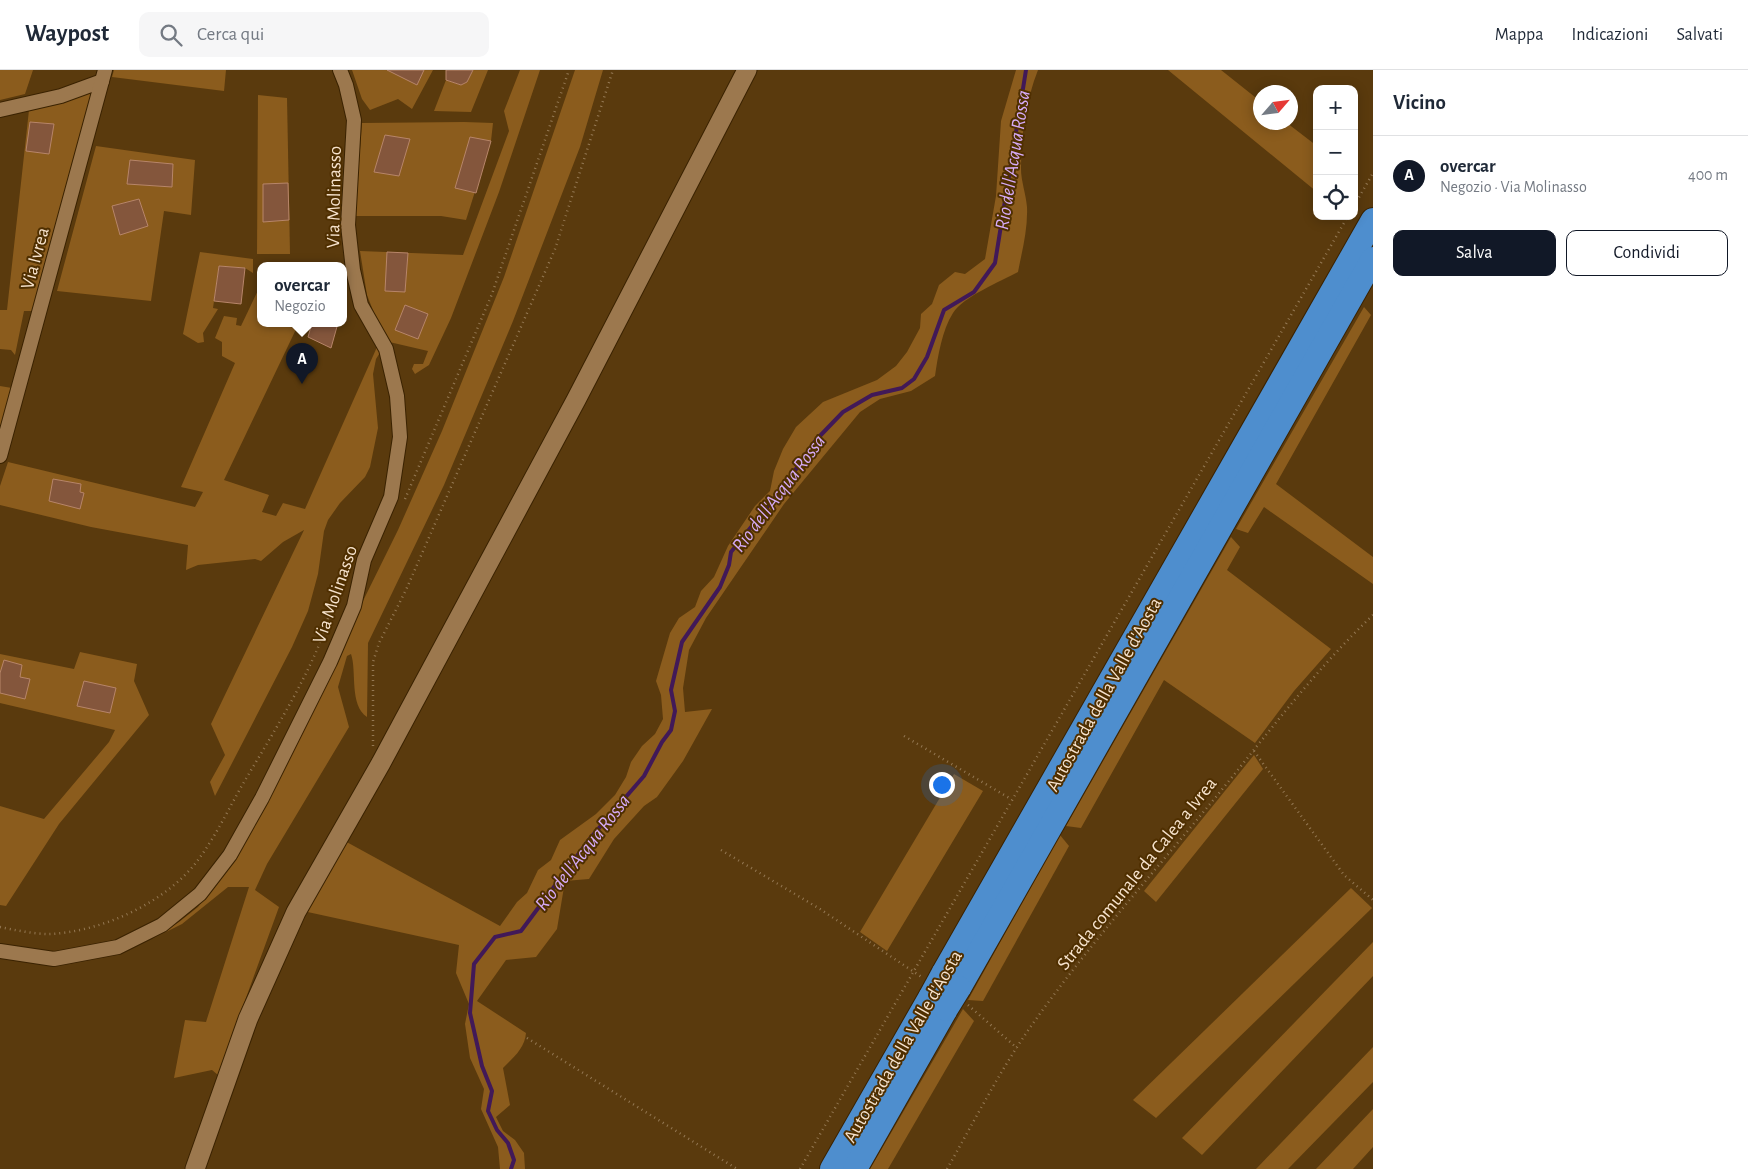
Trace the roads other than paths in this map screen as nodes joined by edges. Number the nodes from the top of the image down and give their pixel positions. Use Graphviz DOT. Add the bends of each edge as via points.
graph roads {
  1 [pos="340,70"];
  2 [pos="747,70"];
  3 [pos="103,75"];
  4 [pos="0,110"];
  5 [pos="1373,220"];
  6 [pos="1373,259"];
  7 [pos="1344,288"];
  8 [pos="0,456"];
  9 [pos="0,951"];
  10 [pos="939,1002"];
  11 [pos="195,1169"];
  12 [pos="832,1169"];
  13 [pos="855,1169"];
  1 -- 9 [label="street, Via Molinasso" via="354,120 348,225 353,270 362,305 386,350 397,396 400,437 391,497 364,560 354,606 311,701 230,855 200,894 162,925 118,947 54,959"];
  2 -- 11 [label="main road" via="576,400 381,763 296,912 248,1019"];
  3 -- 4 [label="street" via="61,96"];
  3 -- 8 [label="street, Via Ivrea"];
  5 -- 7 [label="highway, Autostrada della Valle d'Aosta"];
  6 -- 7 [label="highway, Autostrada della Valle d'Aosta"];
  7 -- 10 [label="highway, Autostrada della Valle d'Aosta, bridge" via="1045,816 958,990"];
  10 -- 12 [label="highway, Autostrada della Valle d'Aosta"];
  10 -- 13 [label="highway, Autostrada della Valle d'Aosta"];
}
